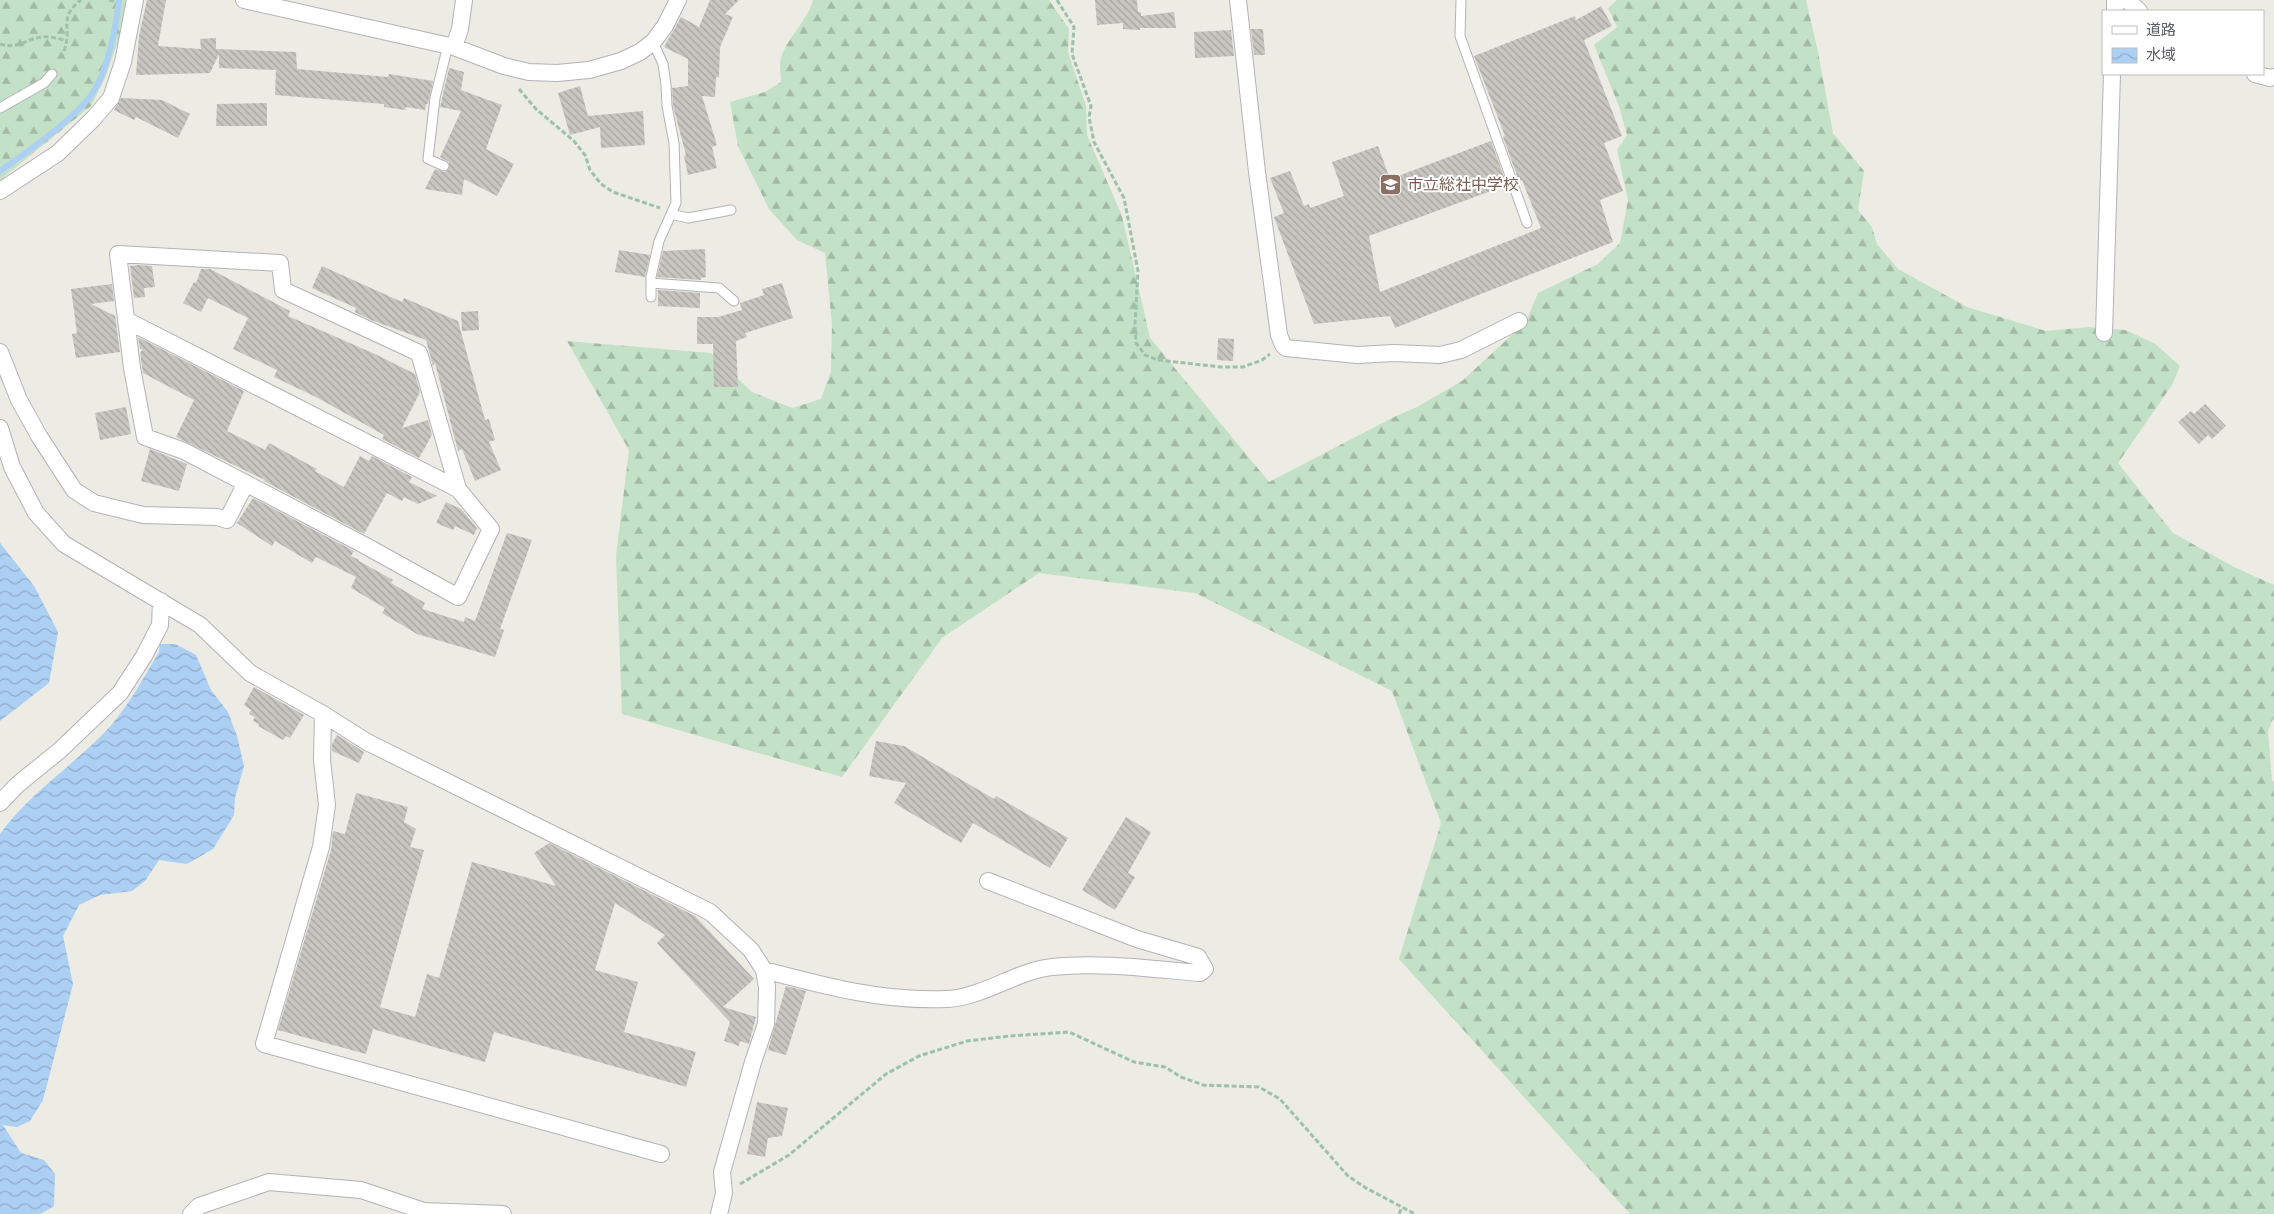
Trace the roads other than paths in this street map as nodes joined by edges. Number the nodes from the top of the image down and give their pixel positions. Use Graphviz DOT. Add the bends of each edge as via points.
graph roads {
  1 [pos="135,0"];
  2 [pos="244,0"];
  3 [pos="464,0"];
  4 [pos="678,0"];
  5 [pos="1238,0"];
  6 [pos="1462,0"];
  7 [pos="2127,0"];
  8 [pos="2137,10"];
  9 [pos="654,42"];
  10 [pos="451,46"];
  11 [pos="52,74"];
  12 [pos="2112,75"];
  13 [pos="2259,75"];
  14 [pos="2274,77"];
  15 [pos="0,108"];
  16 [pos="444,166"];
  17 [pos="0,192"];
  18 [pos="731,210"];
  19 [pos="671,214"];
  20 [pos="1527,224"];
  21 [pos="651,282"];
  22 [pos="651,298"];
  23 [pos="734,301"];
  24 [pos="128,321"];
  25 [pos="1519,321"];
  26 [pos="2104,333"];
  27 [pos="0,352"];
  28 [pos="0,428"];
  29 [pos="246,483"];
  30 [pos="458,489"];
  31 [pos="161,601"];
  32 [pos="323,714"];
  33 [pos="0,803"];
  34 [pos="988,881"];
  35 [pos="764,970"];
  36 [pos="661,1154"];
  37 [pos="191,1214"];
  38 [pos="503,1214"];
  39 [pos="719,1214"];
  1 -- 17 [label="street" via="123,62 111,98 58,153"];
  2 -- 10 [label="street"];
  3 -- 10 [label="street" via="460,29"];
  4 -- 9 [label="street"];
  5 -- 25 [label="street" via="1257,172 1283,345 1286,348 1357,354 1440,355 1461,350"];
  6 -- 20 [label="lane" via="1460,36"];
  7 -- 8 [label="street"];
  9 -- 10 [label="street" via="621,61 589,70 557,73 512,68"];
  9 -- 19 [label="lane" via="663,64 674,143 676,203"];
  10 -- 16 [label="lane" via="435,98 428,158"];
  11 -- 15 [label="lane" via="44,83"];
  12 -- 26 [label="street"];
  13 -- 14 [label="street"];
  18 -- 19 [label="lane" via="688,218"];
  19 -- 21 [label="lane" via="659,241"];
  21 -- 22 [label="lane"];
  21 -- 23 [label="lane" via="719,288"];
  24 -- 29 [label="street" via="132,368 145,437 184,451"];
  24 -- 30 [label="street"];
  24 -- 30 [label="street" via="118,254 280,263 283,290 419,353"];
  27 -- 29 [label="street" via="19,400 39,436 74,490 94,502 143,515 227,520"];
  28 -- 31 [label="street" via="12,467 36,513 58,538 93,563"];
  29 -- 30 [label="street" via="458,597 491,529"];
  31 -- 32 [label="street" via="200,625 250,674"];
  31 -- 33 [label="street" via="160,626 120,693 66,745 17,784"];
  32 -- 35 [label="street" via="367,742 710,912 751,950"];
  32 -- 36 [label="street" via="322,760 327,805 321,847 264,1044"];
  34 -- 35 [label="street" via="1137,939 1198,957 1205,969 1200,973 1110,966 1051,967 949,999 905,998 836,989"];
  35 -- 39 [label="street" via="766,1024 722,1172 724,1193"];
  37 -- 38 [label="street" via="199,1206 269,1182 361,1190 424,1211"];
}
